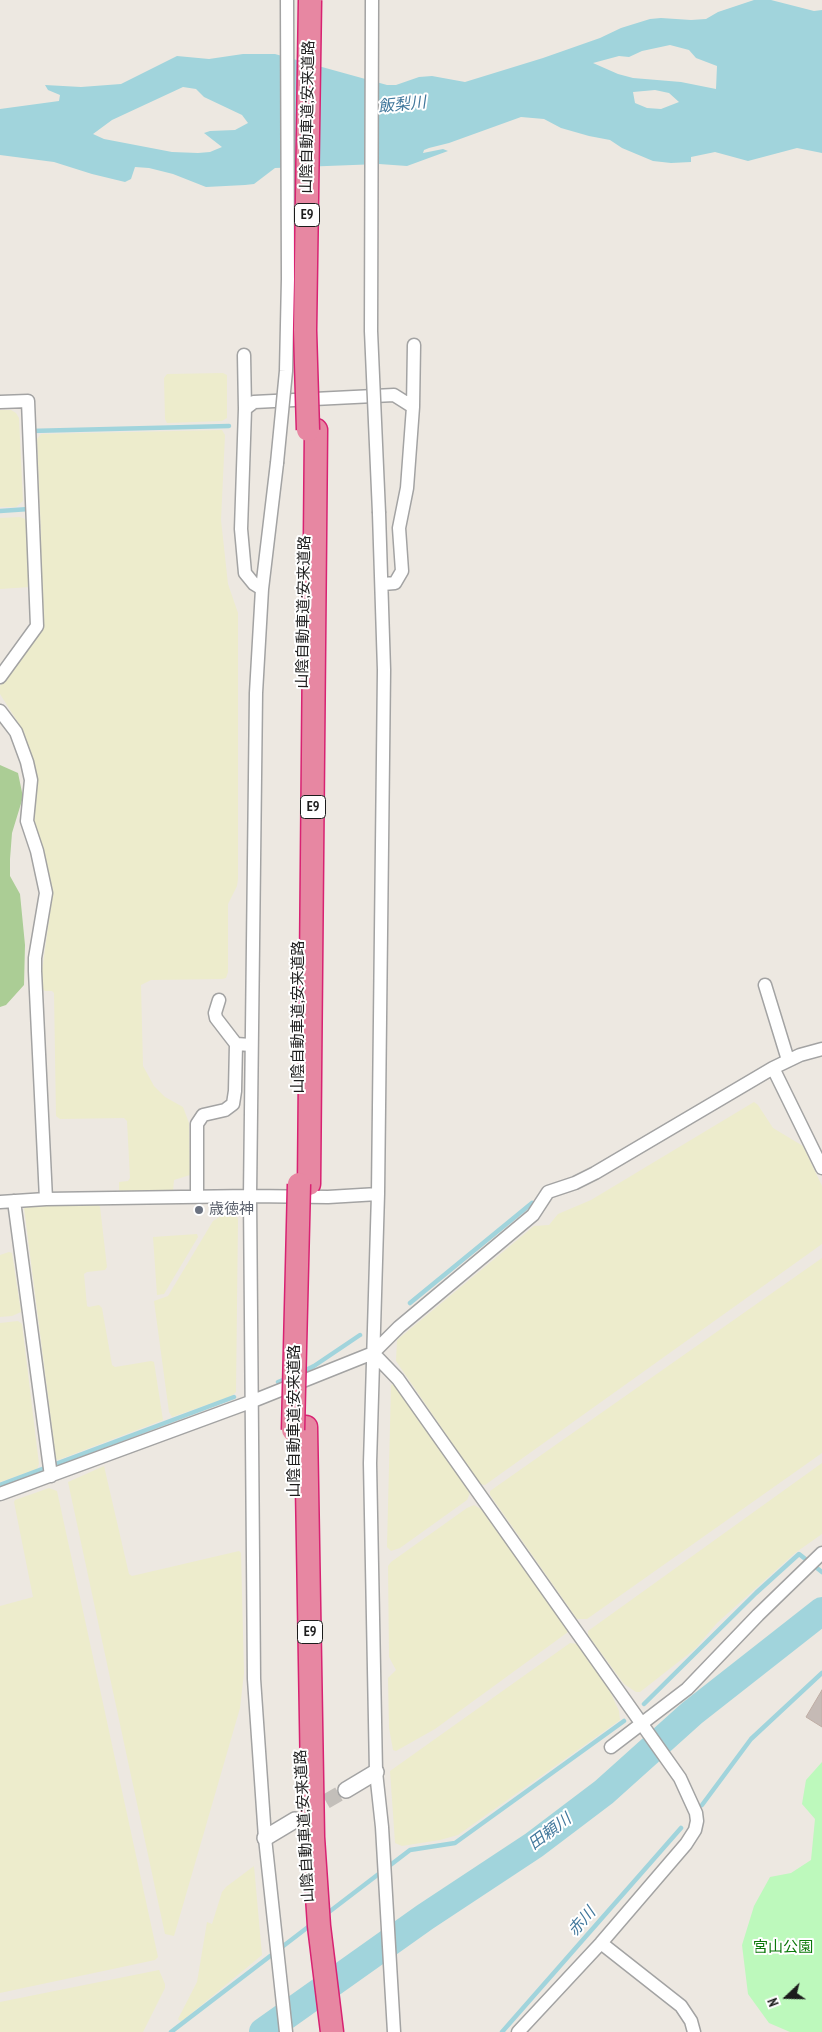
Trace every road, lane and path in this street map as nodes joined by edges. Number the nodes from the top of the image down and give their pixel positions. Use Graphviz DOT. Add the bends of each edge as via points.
graph roads {
  1 [pos="287,0"];
  2 [pos="310,0"];
  3 [pos="320,0"];
  4 [pos="372,0"];
  5 [pos="414,345"];
  6 [pos="244,355"];
  7 [pos="0,402"];
  8 [pos="413,407"];
  9 [pos="245,409"];
  10 [pos="312,430"];
  11 [pos="382,584"];
  12 [pos="262,589"];
  13 [pos="0,677"];
  14 [pos="0,711"];
  15 [pos="765,985"];
  16 [pos="219,1000"];
  17 [pos="236,1044"];
  18 [pos="252,1045"];
  19 [pos="822,1049"];
  20 [pos="788,1060"];
  21 [pos="773,1068"];
  22 [pos="822,1168"];
  23 [pos="378,1194"];
  24 [pos="250,1196"];
  25 [pos="197,1197"];
  26 [pos="46,1199"];
  27 [pos="14,1201"];
  28 [pos="0,1202"];
  29 [pos="373,1354"];
  30 [pos="253,1401"];
  31 [pos="50,1470"];
  32 [pos="0,1494"];
  33 [pos="822,1553"];
  34 [pos="643,1726"];
  35 [pos="611,1747"];
  36 [pos="376,1772"];
  37 [pos="346,1790"];
  38 [pos="304,1832"];
  39 [pos="265,1838"];
  40 [pos="601,1943"];
  41 [pos="286,2032"];
  42 [pos="323,2032"];
  43 [pos="332,2032"];
  44 [pos="394,2032"];
  45 [pos="518,2032"];
  46 [pos="694,2032"];
  1 -- 12 [label="street, bridge" via="286,371"];
  2 -- 10 [label="highway, 山陰自動車道;安来道路 / E9, bridge" via="305,330"];
  3 -- 10 [label="highway, 山陰自動車道;安来道路 / E9"];
  4 -- 11 [label="street, bridge" via="371,331"];
  5 -- 8 [label="street"];
  6 -- 9 [label="street"];
  7 -- 13 [label="street" via="28,401 37,626"];
  8 -- 9 [label="street" via="394,395 254,402"];
  8 -- 11 [label="street" via="407,488 399,528 402,571 395,583"];
  9 -- 12 [label="street" via="241,528 246,573"];
  10 -- 38 [label="highway, 山陰自動車道;安来道路 / E9, bridge" via="300,800 304,1184 300,1428"];
  11 -- 23 [label="street" via="384,670"];
  12 -- 18 [label="street" via="256,693"];
  14 -- 26 [label="street" via="16,732 25,754 31,780 27,821 46,893 35,971"];
  15 -- 20 [label="street"];
  16 -- 17 [label="street" via="214,1013"];
  17 -- 18 [label="street"];
  17 -- 25 [label="street" via="233,1104 226,1110 203,1115 197,1124"];
  18 -- 24 [label="street"];
  19 -- 20 [label="street"];
  20 -- 21 [label="street"];
  21 -- 22 [label="street"];
  21 -- 29 [label="street" via="595,1173 548,1192 534,1215 399,1327"];
  23 -- 24 [label="street"];
  23 -- 29 [label="street"];
  24 -- 25 [label="street"];
  24 -- 30 [label="street"];
  25 -- 26 [label="street"];
  26 -- 27 [label="street"];
  27 -- 28 [label="street"];
  27 -- 31 [label="street"];
  29 -- 30 [label="street"];
  29 -- 34 [label="street" via="398,1379"];
  29 -- 36 [label="street" via="370,1463"];
  30 -- 31 [label="street"];
  30 -- 39 [label="street" via="254,1679"];
  31 -- 32 [label="street"];
  33 -- 34 [label="street" via="687,1689"];
  34 -- 35 [label="street"];
  34 -- 40 [label="street" via="680,1778 697,1821 695,1830"];
  36 -- 37 [label="street"];
  36 -- 44 [label="street"];
  38 -- 39 [label="street"];
  38 -- 42 [label="highway, 山陰自動車道;安来道路 / E9"];
  38 -- 43 [label="highway, 山陰自動車道;安来道路 / E9"];
  39 -- 41 [label="street"];
  40 -- 45 [label="street"];
  40 -- 46 [label="street" via="681,2006"];
}
